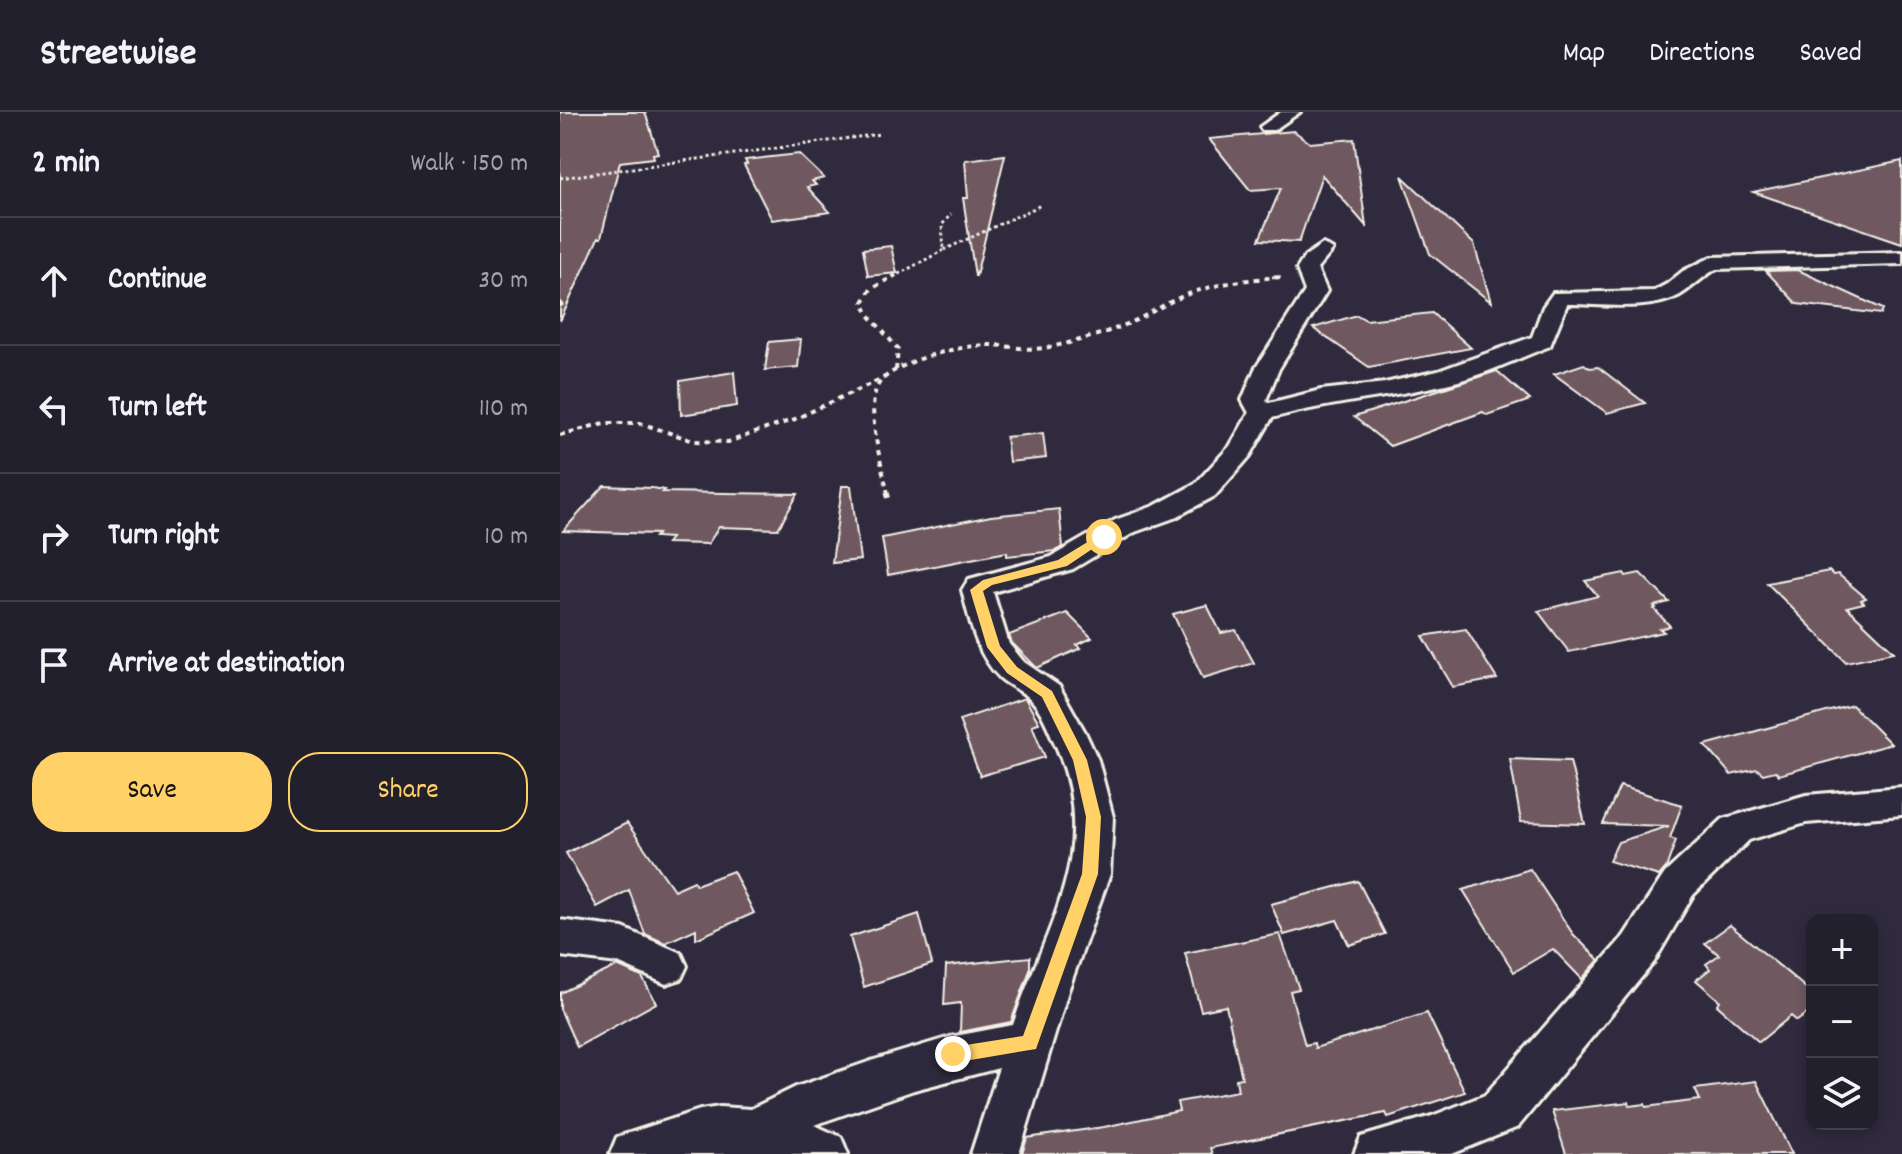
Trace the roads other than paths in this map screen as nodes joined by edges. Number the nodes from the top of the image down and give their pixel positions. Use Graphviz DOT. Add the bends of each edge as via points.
graph roads {
  1 [pos="1292,112"];
  2 [pos="1268,127"];
  3 [pos="1323,250"];
  4 [pos="1902,258"];
  5 [pos="1262,413"];
  6 [pos="1902,801"];
  7 [pos="560,938"];
  8 [pos="666,966"];
  9 [pos="1030,1043"];
  10 [pos="755,1133"];
  11 [pos="634,1154"];
  12 [pos="824,1154"];
  13 [pos="995,1154"];
  14 [pos="1378,1154"];
  1 -- 2 [label="street"];
  3 -- 5 [label="street" via="1307,269 1316,291 1311,303 1267,369 1254,400"];
  4 -- 5 [label="street" via="1712,263 1657,297 1561,298 1542,341 1503,356 1445,377 1321,397"];
  5 -- 9 [label="street" via="1241,450 1205,490 1125,526 1062,563 987,582 977,590 994,647 1012,670 1047,694 1067,732 1094,817 1090,874"];
  6 -- 14 [label="street" via="1806,809 1736,829 1679,884 1639,949 1501,1111"];
  7 -- 8 [label="street" via="623,946"];
  9 -- 10 [label="street" via="953,1054 779,1116"];
  9 -- 13 [label="street"];
  10 -- 11 [label="street" via="717,1130"];
  10 -- 12 [label="street"];
}
